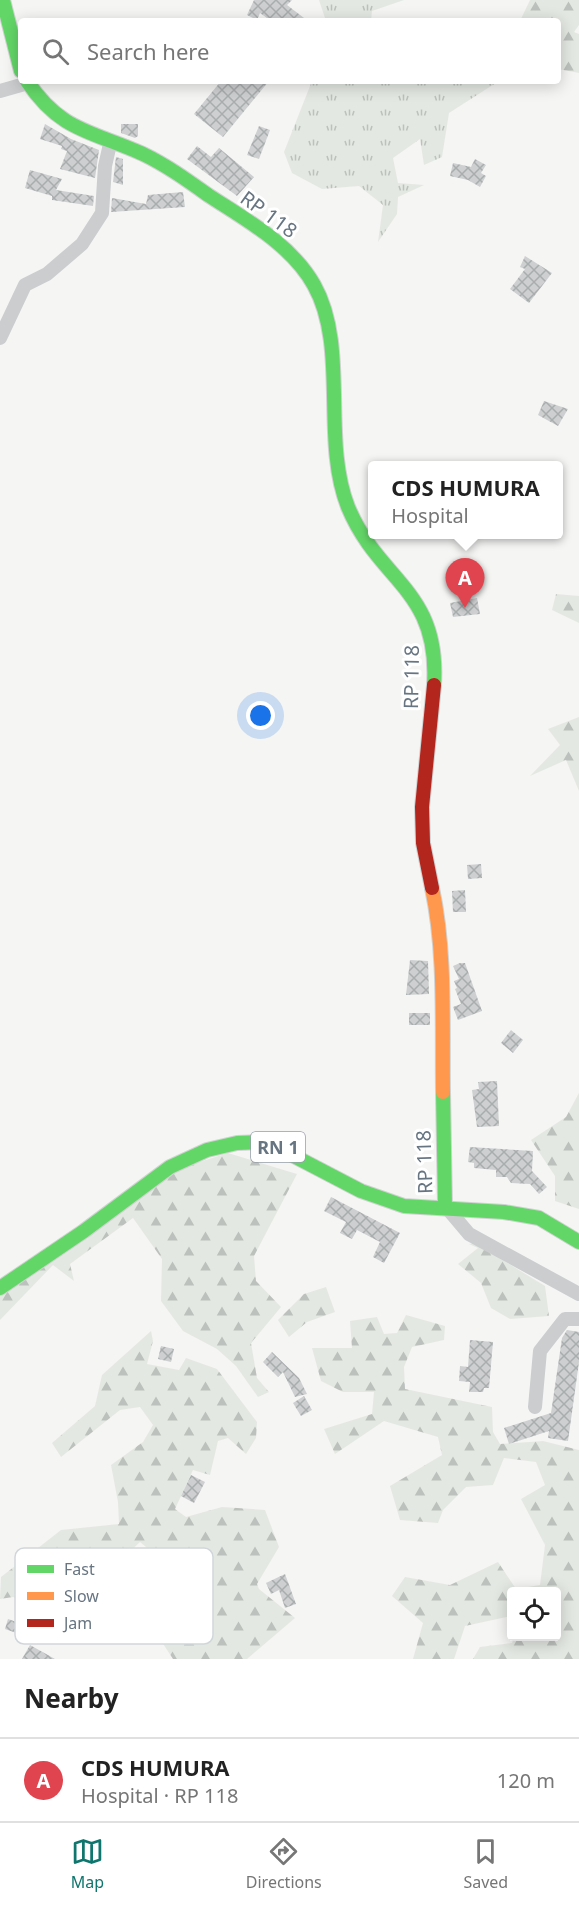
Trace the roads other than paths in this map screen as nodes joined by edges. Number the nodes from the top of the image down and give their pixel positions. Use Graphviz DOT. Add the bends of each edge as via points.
graph roads {
  1 [pos="3,0"];
  2 [pos="18,53"];
  3 [pos="18,82"];
  4 [pos="29,84"];
  5 [pos="0,91"];
  6 [pos="110,144"];
  7 [pos="0,338"];
  8 [pos="446,1206"];
  9 [pos="579,1242"];
  10 [pos="0,1288"];
  11 [pos="579,1294"];
  12 [pos="579,1319"];
  13 [pos="535,1407"];
  1 -- 2 [label="main road, RP 118"];
  3 -- 5 [label="street"];
  4 -- 6 [label="main road, RP 118" via="40,103 56,118"];
  6 -- 7 [label="street" via="102,213 82,244 47,274 25,285"];
  6 -- 8 [label="main road, RP 118" via="141,153 246,220 283,247 319,290 331,370 339,476 346,501 376,555 409,588 423,609 431,634 435,663 423,775 422,834 438,926"];
  8 -- 9 [label="main road, RN 1" via="539,1218"];
  8 -- 10 [label="main road, RN 1" via="404,1206 361,1191 267,1142 237,1143 207,1150 170,1167"];
  8 -- 11 [label="street" via="469,1234"];
  12 -- 13 [label="street" via="565,1319 540,1351"];
}
